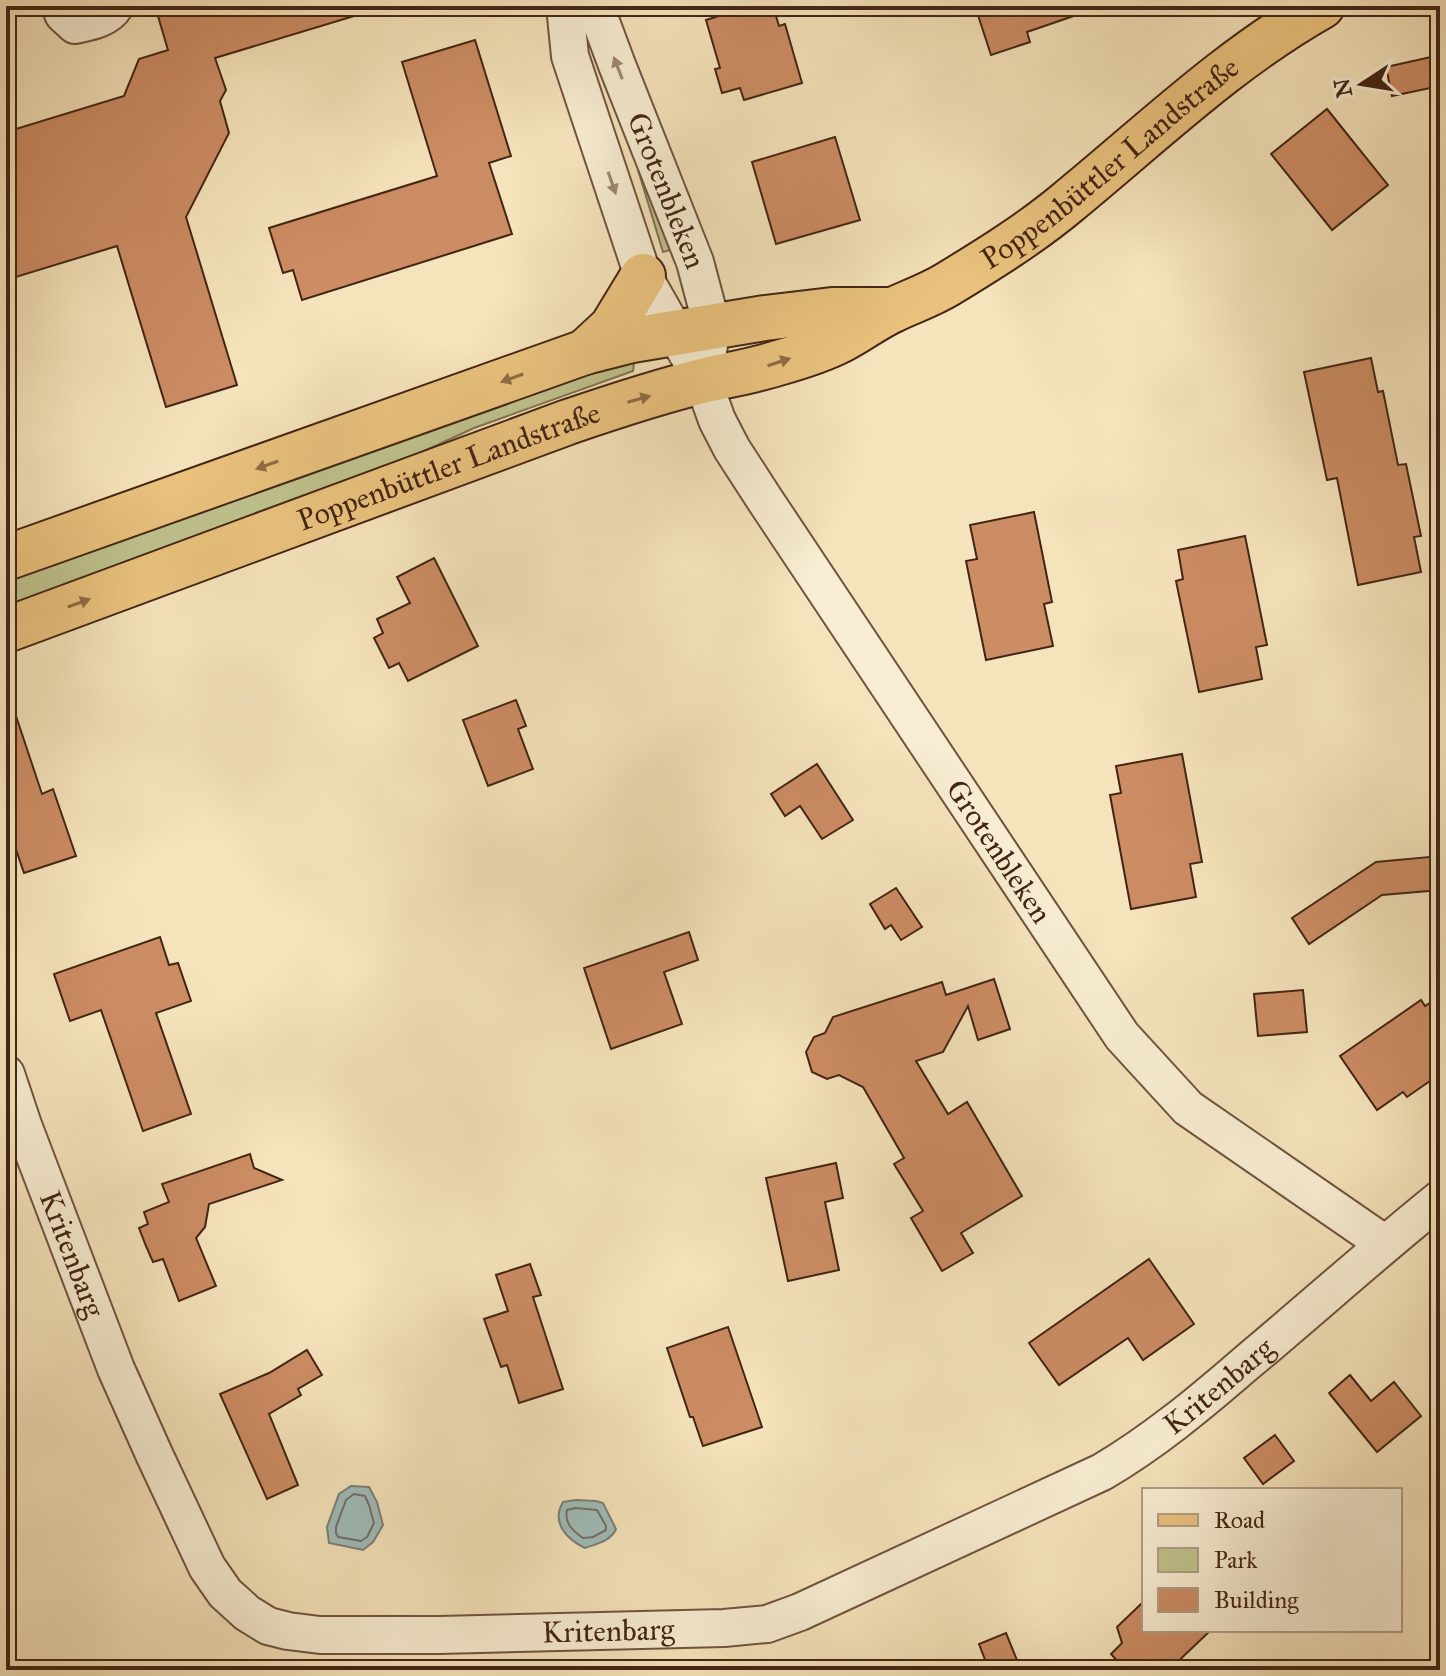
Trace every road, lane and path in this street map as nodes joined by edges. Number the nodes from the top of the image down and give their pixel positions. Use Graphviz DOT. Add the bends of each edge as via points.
graph roads {
  1 [pos="61,6"];
  2 [pos="115,6"];
  3 [pos="538,6"];
  4 [pos="565,6"];
  5 [pos="595,6"];
  6 [pos="1322,6"];
  7 [pos="570,56"];
  8 [pos="643,276"];
  9 [pos="893,310"];
  10 [pos="693,329"];
  11 [pos="585,352"];
  12 [pos="703,381"];
  13 [pos="6,558"];
  14 [pos="6,630"];
  15 [pos="6,1074"];
  16 [pos="1440,1199"];
  17 [pos="1385,1244"];
  1 -- 2 [label="street" via="75,25 95,21"];
  3 -- 7 [label="street, Grotenbleken"];
  4 -- 7 [label="street, Grotenbleken"];
  10 -- 5 [label="street, Grotenbleken, one-way" via="695,262"];
  6 -- 9 [label="main road, Poppenbüttler Landstraße" via="1235,62 1017,239 945,286"];
  7 -- 8 [label="street, Grotenbleken, one-way"];
  8 -- 10 [label="street, Grotenbleken"];
  8 -- 11 [label="main road" via="612,327"];
  9 -- 10 [label="main road, Poppenbüttler Landstraße" via="832,310"];
  12 -- 9 [label="main road, Poppenbüttler Landstraße, one-way" via="780,363 839,341"];
  10 -- 11 [label="main road, Poppenbüttler Landstraße"];
  10 -- 12 [label="street, Grotenbleken"];
  11 -- 13 [label="main road, Poppenbüttler Landstraße, one-way"];
  14 -- 12 [label="main road, Poppenbüttler Landstraße, one-way" via="568,422"];
  12 -- 17 [label="street, Grotenbleken" via="732,449 1122,1036 1188,1108"];
  15 -- 17 [label="street, Kritenbarg" via="116,1369 207,1567 225,1593 268,1626 320,1635 724,1628 767,1624 800,1612 1134,1454"];
  16 -- 17 [label="street, Kritenbarg"];
}
